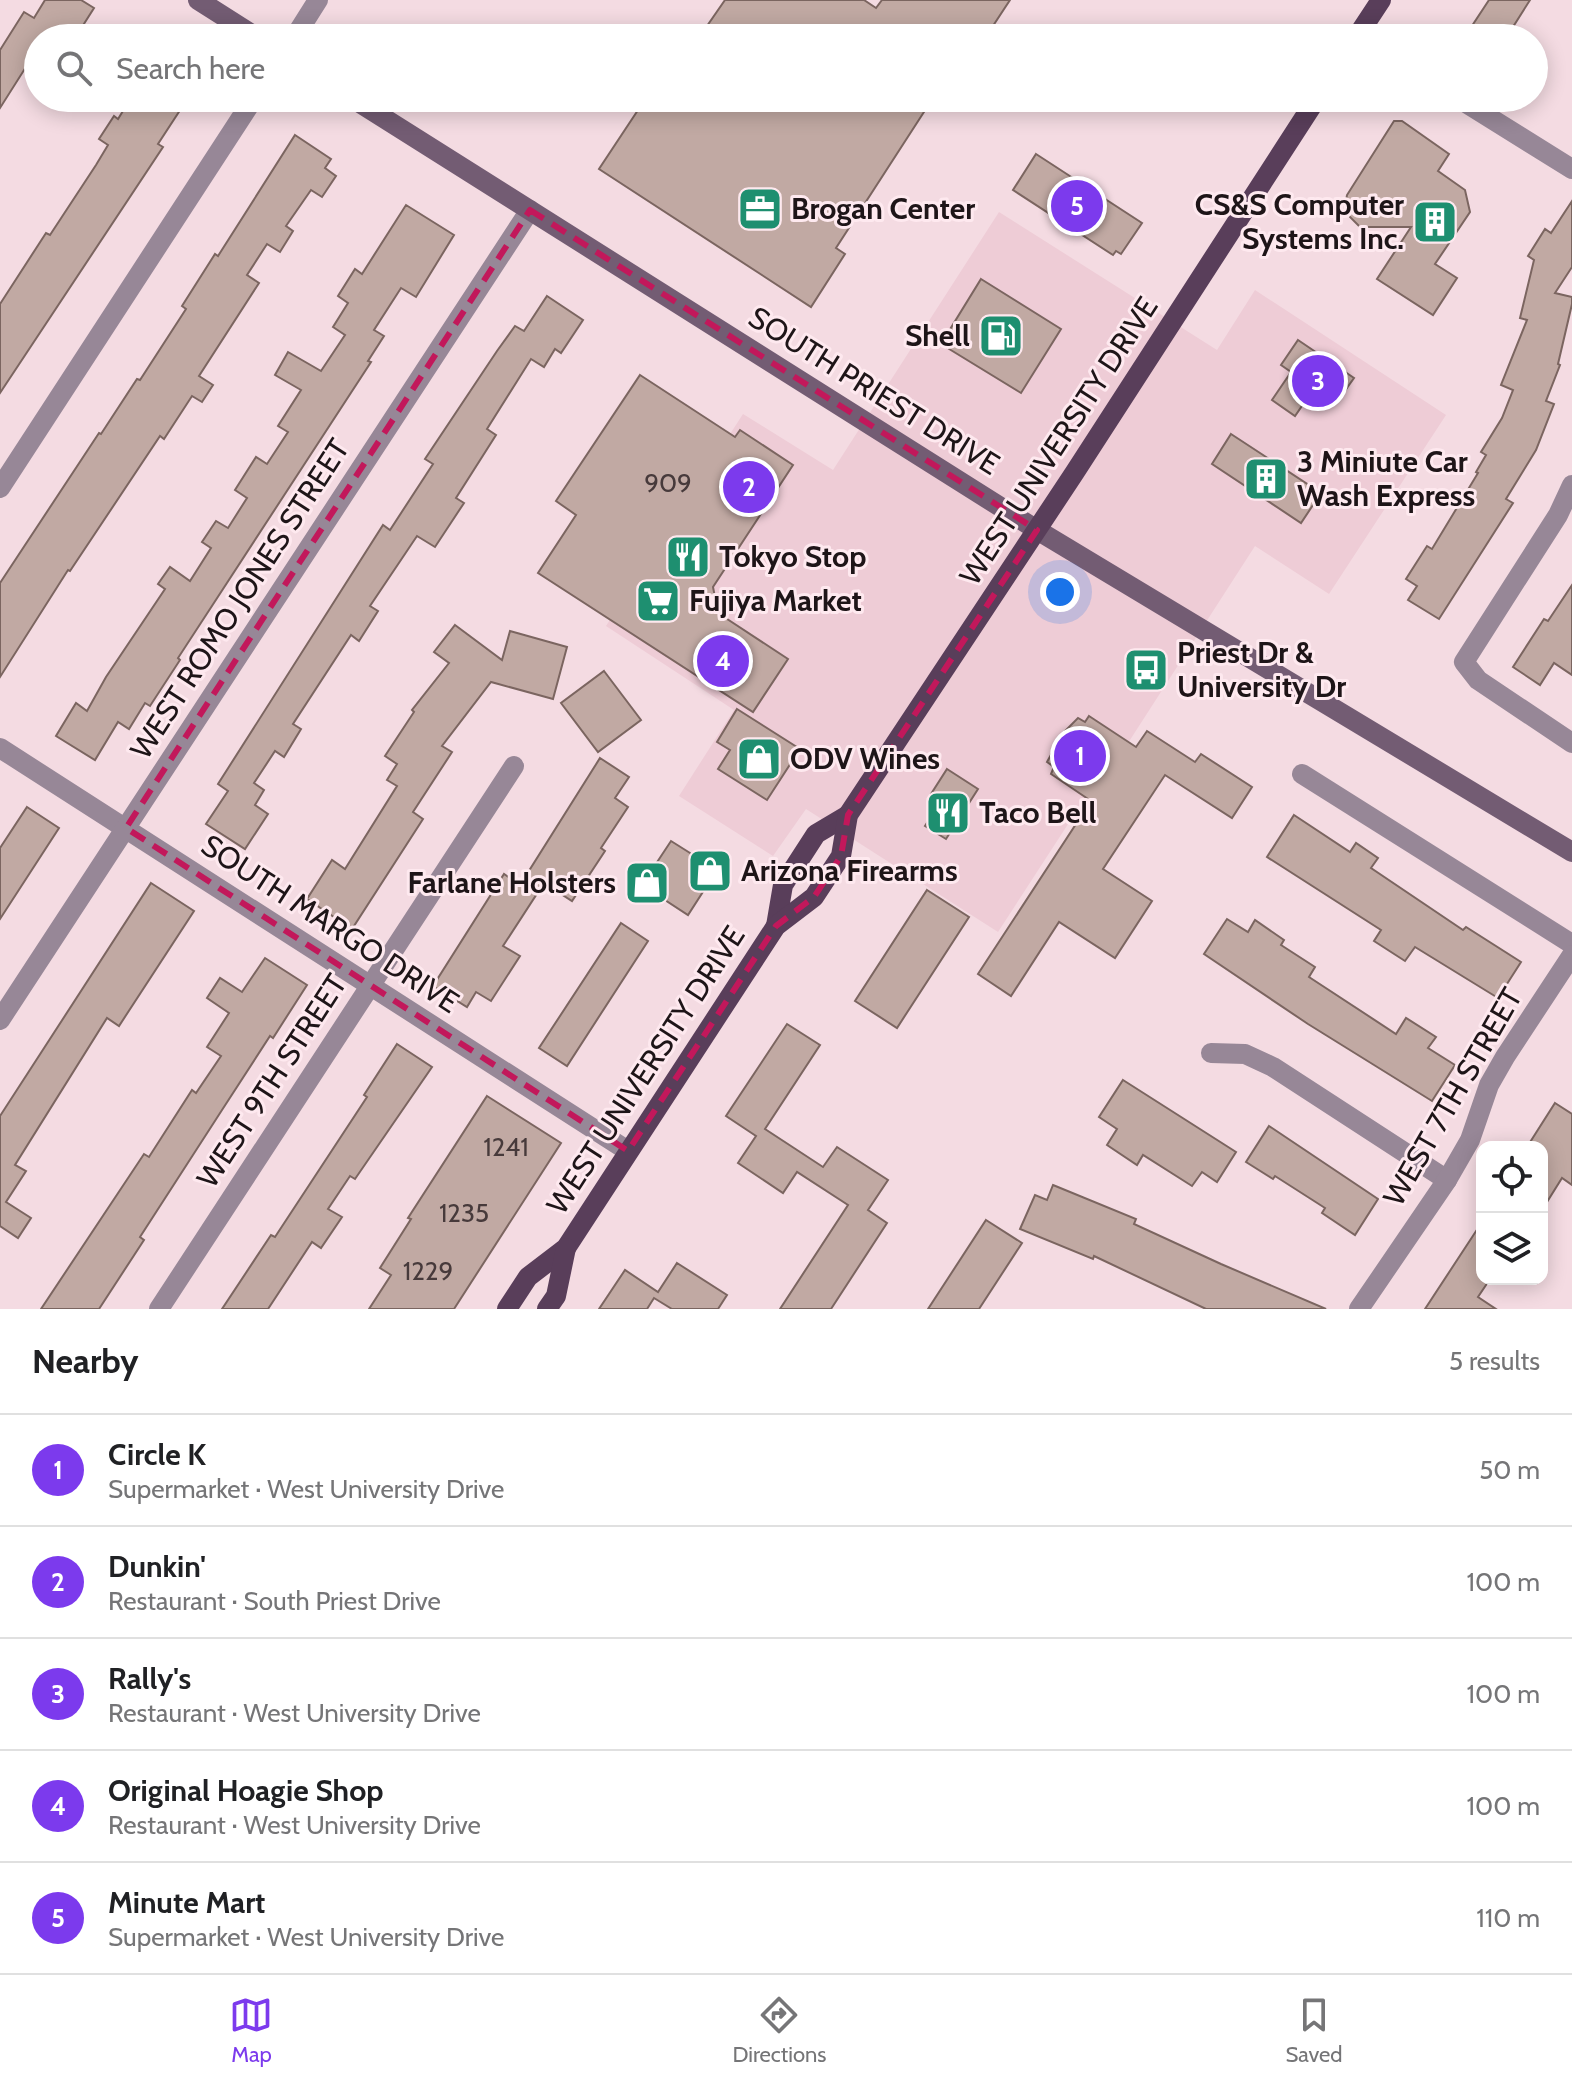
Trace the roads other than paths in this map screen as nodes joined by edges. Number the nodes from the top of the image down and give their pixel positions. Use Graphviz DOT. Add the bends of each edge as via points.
graph roads {
  1 [pos="198,0"];
  2 [pos="318,0"];
  3 [pos="1381,0"];
  4 [pos="236,24"];
  5 [pos="303,24"];
  6 [pos="1367,24"];
  7 [pos="245,112"];
  8 [pos="374,112"];
  9 [pos="1308,112"];
  10 [pos="1480,112"];
  11 [pos="1572,169"];
  12 [pos="530,210"];
  13 [pos="1572,485"];
  14 [pos="0,488"];
  15 [pos="1037,530"];
  16 [pos="1572,743"];
  17 [pos="0,748"];
  18 [pos="514,766"];
  19 [pos="1302,774"];
  20 [pos="848,815"];
  21 [pos="126,828"];
  22 [pos="1572,852"];
  23 [pos="776,926"];
  24 [pos="1572,944"];
  25 [pos="1572,955"];
  26 [pos="370,985"];
  27 [pos="0,1020"];
  28 [pos="1211,1053"];
  29 [pos="628,1151"];
  30 [pos="1447,1180"];
  31 [pos="566,1248"];
  32 [pos="159,1309"];
  33 [pos="507,1309"];
  34 [pos="547,1309"];
  35 [pos="1359,1309"];
  1 -- 4 [label="main road"];
  2 -- 5 [label="street"];
  3 -- 6 [label="main road"];
  7 -- 14 [label="street"];
  8 -- 12 [label="main road, SOUTH PRIEST DRIVE"];
  9 -- 15 [label="main road, WEST UNIVERSITY DRIVE"];
  10 -- 11 [label="street"];
  12 -- 15 [label="main road, SOUTH PRIEST DRIVE"];
  12 -- 21 [label="street, WEST ROMO JONES STREET"];
  13 -- 16 [label="street" via="1464,662 1478,680"];
  15 -- 20 [label="main road, WEST UNIVERSITY DRIVE"];
  15 -- 22 [label="main road, SOUTH PRIEST DRIVE"];
  17 -- 21 [label="street, SOUTH MARGO DRIVE"];
  18 -- 26 [label="street, WEST 9TH STREET"];
  19 -- 24 [label="street"];
  20 -- 23 [label="main road, WEST UNIVERSITY DRIVE" via="841,856 814,897"];
  20 -- 23 [label="main road, WEST UNIVERSITY DRIVE" via="816,834 783,885"];
  21 -- 26 [label="street, SOUTH MARGO DRIVE"];
  21 -- 27 [label="street, WEST ROMO JONES STREET"];
  23 -- 29 [label="main road, WEST UNIVERSITY DRIVE"];
  25 -- 30 [label="street, WEST 7TH STREET" via="1489,1085 1470,1140"];
  26 -- 29 [label="street, SOUTH MARGO DRIVE"];
  26 -- 32 [label="street, WEST 9TH STREET"];
  28 -- 30 [label="street" via="1245,1054 1273,1067"];
  29 -- 31 [label="main road, WEST UNIVERSITY DRIVE"];
  30 -- 35 [label="street, WEST 7TH STREET"];
  31 -- 33 [label="main road, WEST UNIVERSITY DRIVE" via="528,1277"];
  31 -- 34 [label="main road, WEST UNIVERSITY DRIVE" via="556,1296"];
}
